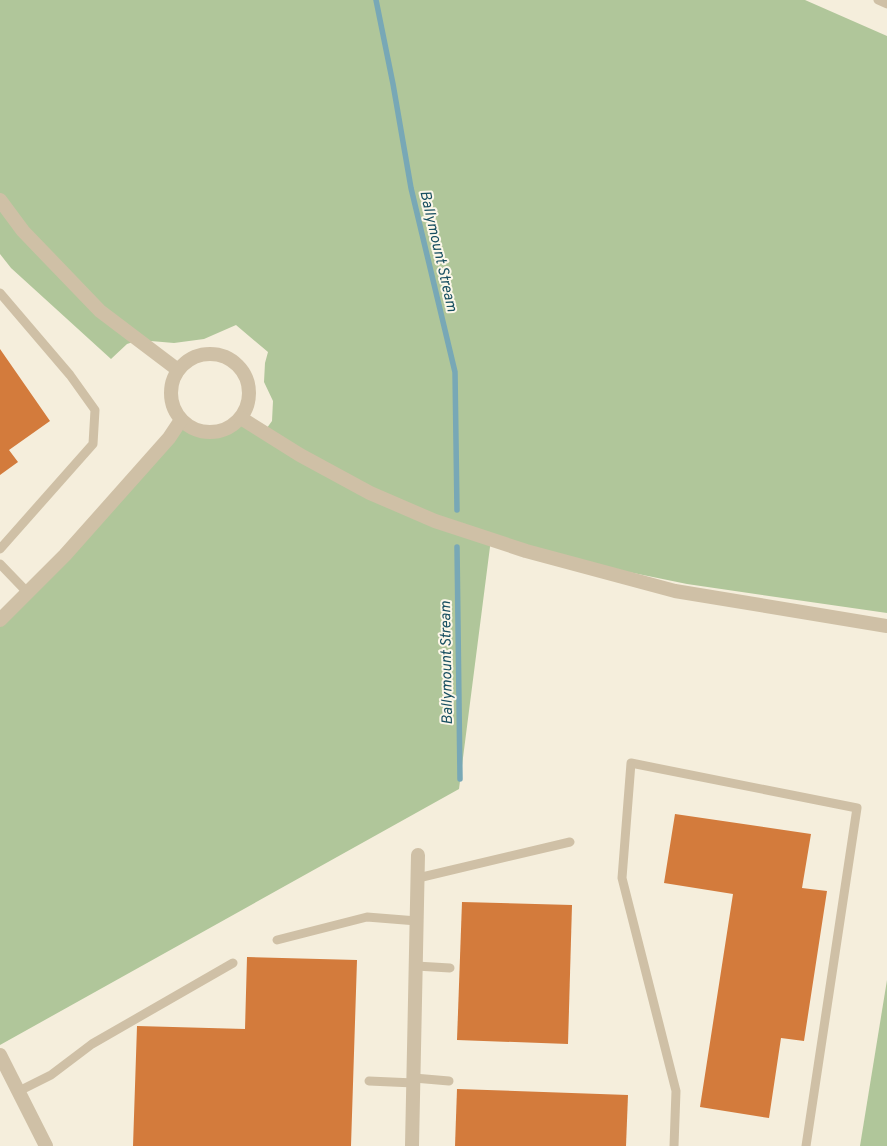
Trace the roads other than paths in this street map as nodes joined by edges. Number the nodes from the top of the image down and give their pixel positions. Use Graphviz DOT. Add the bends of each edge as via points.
graph roads {
  1 [pos="878,0"];
  2 [pos="887,4"];
  3 [pos="0,200"];
  4 [pos="0,293"];
  5 [pos="178,370"];
  6 [pos="241,418"];
  7 [pos="181,420"];
  8 [pos="0,549"];
  9 [pos="0,564"];
  10 [pos="28,593"];
  11 [pos="0,620"];
  12 [pos="887,626"];
  13 [pos="570,842"];
  14 [pos="418,855"];
  15 [pos="418,878"];
  16 [pos="417,921"];
  17 [pos="277,940"];
  18 [pos="232,963"];
  19 [pos="416,966"];
  20 [pos="450,968"];
  21 [pos="0,1055"];
  22 [pos="369,1081"];
  23 [pos="414,1081"];
  24 [pos="448,1081"];
  25 [pos="19,1091"];
  26 [pos="46,1146"];
  27 [pos="412,1146"];
  28 [pos="674,1146"];
  29 [pos="806,1146"];
  1 -- 2 [label="lane"];
  3 -- 5 [label="street" via="23,231 100,311"];
  4 -- 8 [label="lane" via="70,375 95,410 92,444"];
  5 -- 6 [label="street" via="186,361 208,353 220,354 236,363 250,388"];
  5 -- 7 [label="street" via="172,382 171,396"];
  6 -- 7 [label="street" via="229,428 217,432 192,428"];
  6 -- 12 [label="street" via="300,456 435,522 675,591"];
  7 -- 10 [label="street" via="163,446"];
  9 -- 10 [label="lane"];
  10 -- 11 [label="street"];
  13 -- 15 [label="lane"];
  14 -- 15 [label="street"];
  15 -- 16 [label="street"];
  16 -- 17 [label="lane" via="367,917"];
  16 -- 19 [label="street"];
  18 -- 25 [label="lane" via="92,1044 51,1074"];
  19 -- 20 [label="lane"];
  19 -- 23 [label="street"];
  21 -- 25 [label="street"];
  22 -- 23 [label="lane"];
  23 -- 24 [label="lane"];
  23 -- 27 [label="street"];
  25 -- 26 [label="street"];
  28 -- 29 [label="lane" via="676,1090 622,878 631,763 857,808"];
}
